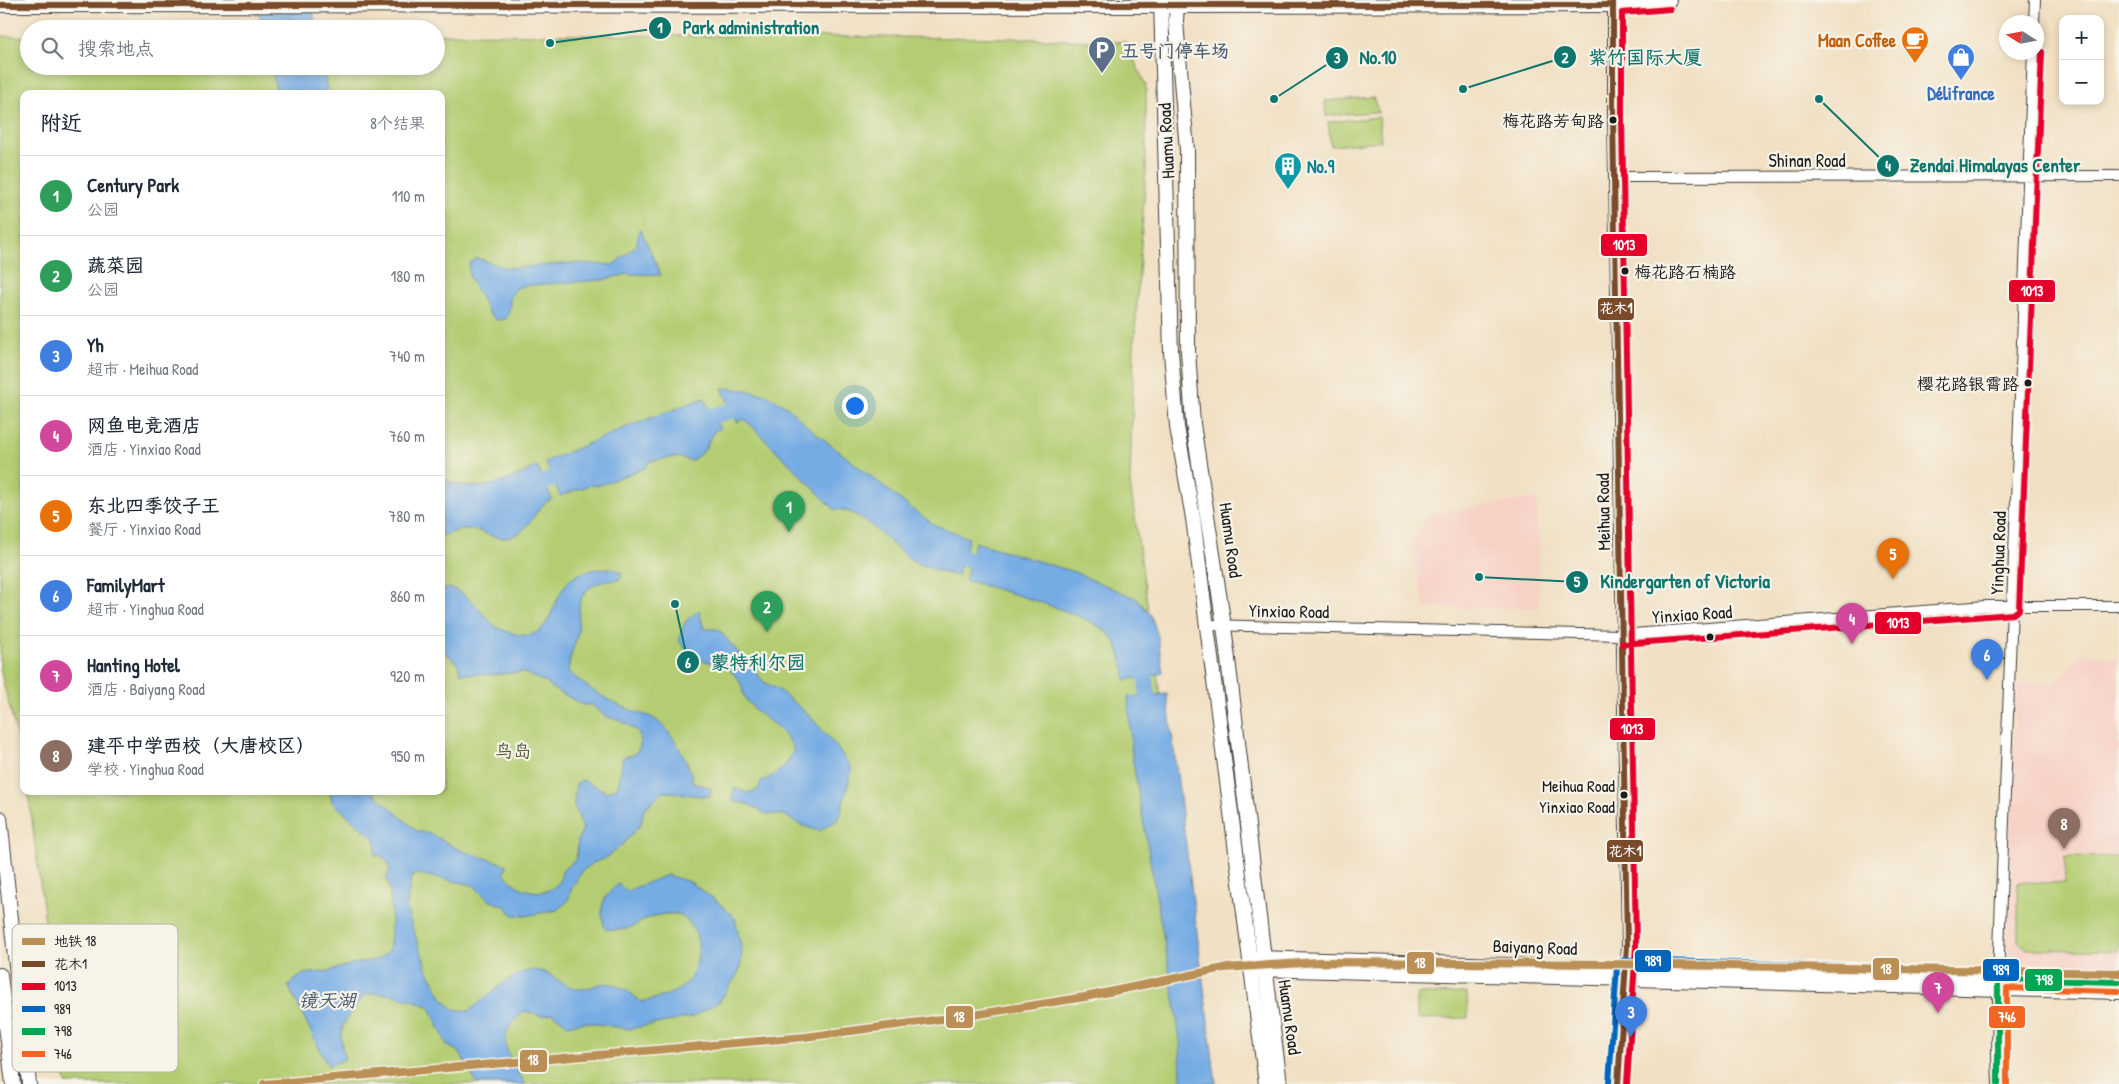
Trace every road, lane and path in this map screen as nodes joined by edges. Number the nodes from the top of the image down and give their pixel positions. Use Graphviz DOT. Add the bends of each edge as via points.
graph roads {
  1 [pos="1669,0"];
  2 [pos="2035,0"];
  3 [pos="1613,2"];
  4 [pos="1161,3"];
  5 [pos="1177,3"];
  6 [pos="0,5"];
  7 [pos="2034,15"];
  8 [pos="2033,60"];
  9 [pos="2028,176"];
  10 [pos="2119,176"];
  11 [pos="1615,177"];
  12 [pos="2012,605"];
  13 [pos="2119,606"];
  14 [pos="1207,625"];
  15 [pos="1224,626"];
  16 [pos="1621,635"];
  17 [pos="0,818"];
  18 [pos="12,928"];
  19 [pos="1258,964"];
  20 [pos="1626,974"];
  21 [pos="0,975"];
  22 [pos="2119,982"];
  23 [pos="1998,985"];
  24 [pos="2119,992"];
  25 [pos="13,1084"];
  26 [pos="1266,1084"];
  27 [pos="1280,1084"];
  28 [pos="1618,1084"];
  29 [pos="1998,1084"];
  1 -- 3 [label="main road"];
  2 -- 7 [label="street"];
  3 -- 5 [label="main road"];
  3 -- 11 [label="street, Meihua Road"];
  4 -- 5 [label="main road"];
  4 -- 6 [label="main road"];
  4 -- 14 [label="main road, Huamu Road" via="1171,352 1177,427"];
  5 -- 15 [label="main road, Huamu Road" via="1187,150 1188,351 1194,424"];
  8 -- 9 [label="street, Yinghua Road"];
  9 -- 10 [label="street, Shinan Road"];
  9 -- 11 [label="street, Shinan Road"];
  9 -- 12 [label="street, Yinghua Road"];
  11 -- 16 [label="street, Meihua Road"];
  12 -- 13 [label="street, Yinxiao Road"];
  12 -- 16 [label="street, Yinxiao Road"];
  12 -- 23 [label="street, Yinghua Road"];
  14 -- 15 [label="street, Yinxiao Road"];
  14 -- 19 [label="main road, Huamu Road"];
  15 -- 16 [label="street, Yinxiao Road"];
  15 -- 19 [label="main road, Huamu Road"];
  16 -- 20 [label="street, Meihua Road"];
  17 -- 18 [label="main road"];
  19 -- 20 [label="main road, Baiyang Road"];
  19 -- 26 [label="main road, Huamu Road"];
  19 -- 27 [label="main road, Huamu Road"];
  20 -- 23 [label="main road, Baiyang Road"];
  20 -- 28 [label="street, Meihua Road"];
  21 -- 25 [label="main road"];
  22 -- 23 [label="main road, Baiyang Road"];
  23 -- 24 [label="main road, Baiyang Road"];
  23 -- 29 [label="street, Yinghua Road"];
}
